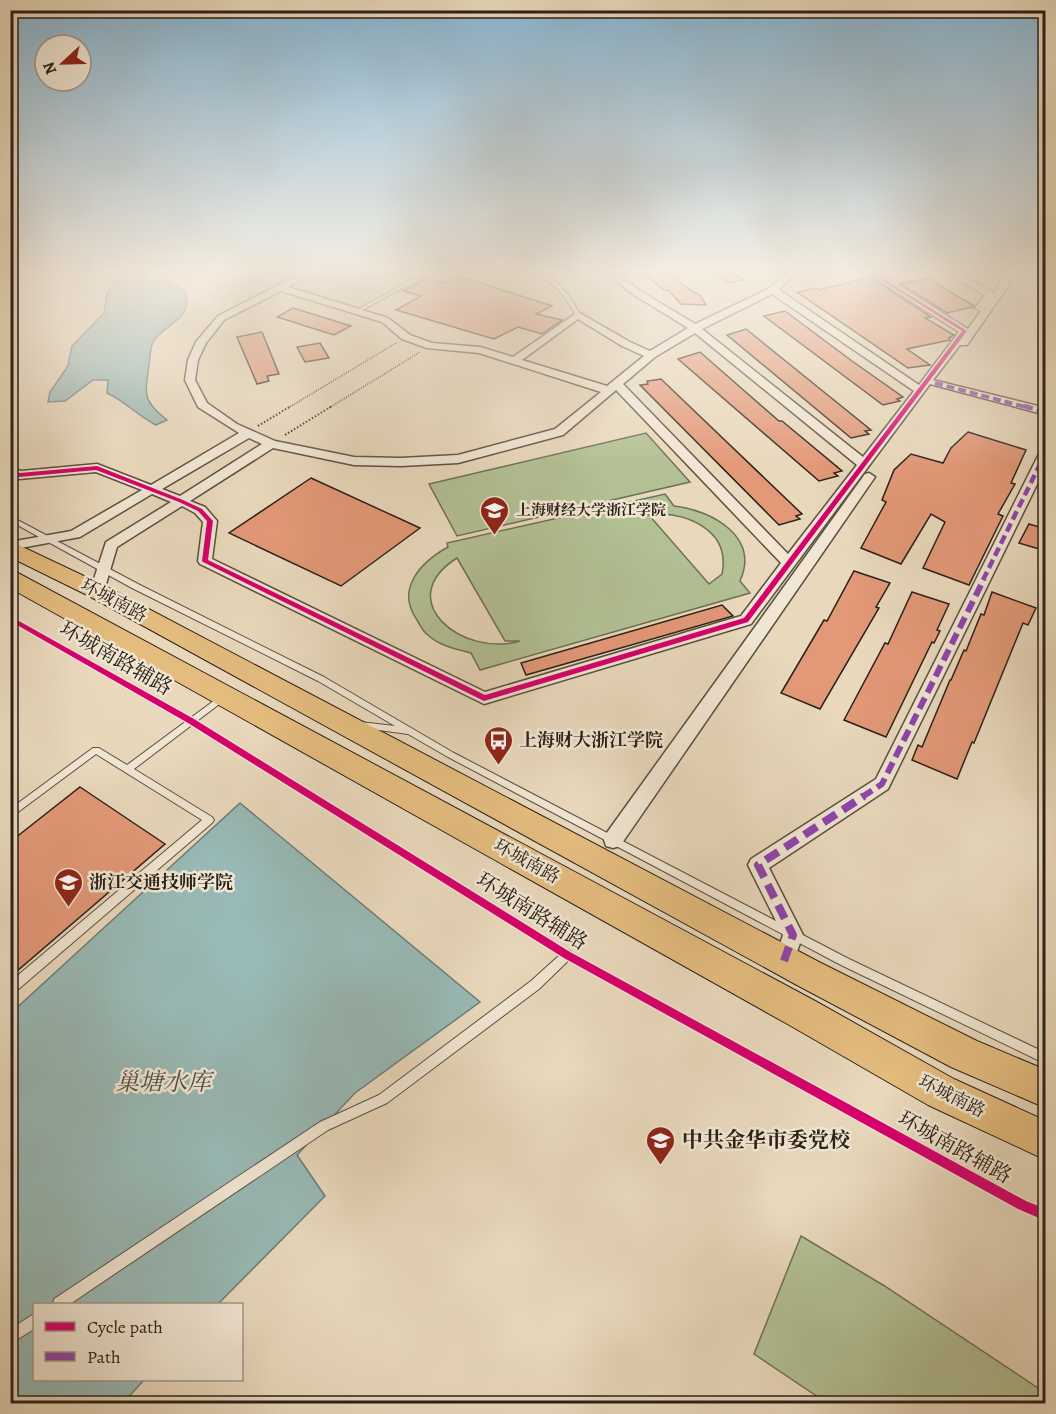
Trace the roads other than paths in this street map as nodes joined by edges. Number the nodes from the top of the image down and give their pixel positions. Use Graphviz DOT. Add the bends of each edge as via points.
graph roads {
  1 [pos="206,336"];
  2 [pos="405,336"];
  3 [pos="549,336"];
  4 [pos="613,336"];
  5 [pos="682,336"];
  6 [pos="705,336"];
  7 [pos="840,336"];
  8 [pos="961,336"];
  9 [pos="968,336"];
  10 [pos="651,355"];
  11 [pos="514,361"];
  12 [pos="934,383"];
  13 [pos="611,387"];
  14 [pos="919,390"];
  15 [pos="1046,412"];
  16 [pos="246,434"];
  17 [pos="271,444"];
  18 [pos="1046,452"];
  19 [pos="865,465"];
  20 [pos="10,471"];
  21 [pos="151,490"];
  22 [pos="181,501"];
  23 [pos="10,518"];
  24 [pos="48,539"];
  25 [pos="10,547"];
  26 [pos="788,562"];
  27 [pos="10,578"];
  28 [pos="101,580"];
  29 [pos="224,695"];
  30 [pos="340,722"];
  31 [pos="411,731"];
  32 [pos="128,769"];
  33 [pos="10,814"];
  34 [pos="613,840"];
  35 [pos="567,955"];
  36 [pos="768,961"];
  37 [pos="10,989"];
  38 [pos="1046,1059"];
  39 [pos="1046,1089"];
  40 [pos="1046,1141"];
  41 [pos="62,1303"];
  42 [pos="33,1322"];
  43 [pos="10,1337"];
  1 -- 16 [label="street" via="192,360 190,380 202,405"];
  2 -- 11 [label="street" via="431,346 480,350"];
  3 -- 11 [label="street"];
  4 -- 10 [label="street"];
  5 -- 10 [label="street"];
  6 -- 19 [label="street"];
  7 -- 14 [label="street"];
  8 -- 14 [label="street"];
  9 -- 12 [label="street"];
  10 -- 13 [label="street"];
  11 -- 13 [label="street"];
  12 -- 15 [label="street"];
  12 -- 34 [label="street"];
  13 -- 17 [label="street" via="559,432 458,459 354,461"];
  13 -- 26 [label="street"];
  14 -- 19 [label="street"];
  16 -- 17 [label="street"];
  16 -- 21 [label="street"];
  17 -- 22 [label="street"];
  18 -- 36 [label="street" via="882,783 758,865"];
  19 -- 26 [label="street"];
  20 -- 21 [label="street" via="20,475 97,468"];
  21 -- 22 [label="street"];
  21 -- 24 [label="street" via="75,534"];
  22 -- 26 [label="street" via="200,510 210,521 205,561 484,698 746,620"];
  22 -- 28 [label="street" via="111,545"];
  23 -- 24 [label="lane"];
  24 -- 25 [label="street"];
  24 -- 28 [label="lane"];
  25 -- 28 [label="main road, 环城南路"];
  27 -- 29 [label="main road, 环城南路"];
  28 -- 30 [label="main road, 环城南路"];
  28 -- 31 [label="lane" via="321,679"];
  29 -- 32 [label="lane"];
  29 -- 36 [label="main road, 环城南路"];
  30 -- 31 [label="lane"];
  30 -- 36 [label="main road, 环城南路"];
  31 -- 34 [label="lane"];
  32 -- 33 [label="lane" via="96,750"];
  32 -- 37 [label="lane" via="209,820"];
  34 -- 36 [label="lane"];
  35 -- 41 [label="lane" via="535,985 383,1099 324,1126"];
  36 -- 38 [label="lane"];
  36 -- 39 [label="main road, 环城南路"];
  36 -- 40 [label="main road, 环城南路" via="941,1092"];
  42 -- 43 [label="lane"];
}
